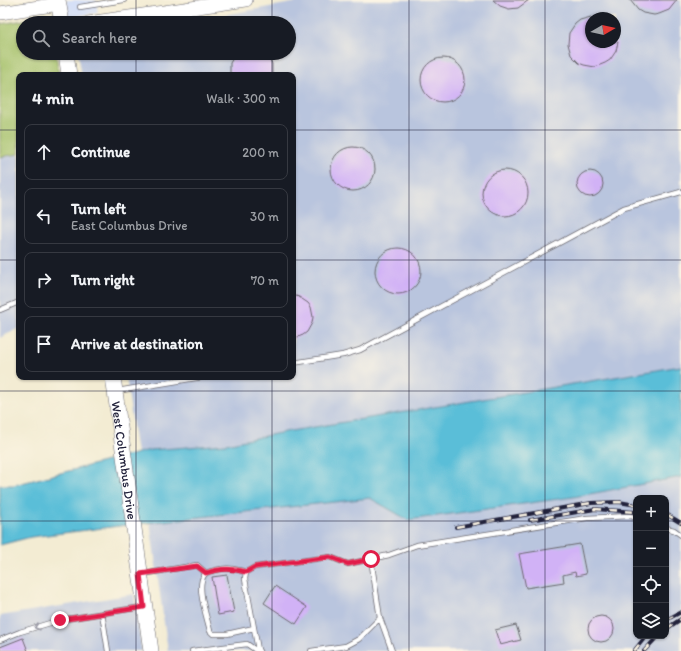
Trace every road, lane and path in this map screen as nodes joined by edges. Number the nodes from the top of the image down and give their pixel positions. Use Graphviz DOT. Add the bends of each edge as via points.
graph roads {
  1 [pos="124,0"];
  2 [pos="246,0"];
  3 [pos="59,2"];
  4 [pos="80,6"];
  5 [pos="0,13"];
  6 [pos="61,16"];
  7 [pos="136,16"];
  8 [pos="67,60"];
  9 [pos="69,72"];
  10 [pos="681,192"];
  11 [pos="16,303"];
  12 [pos="0,310"];
  13 [pos="296,363"];
  14 [pos="164,380"];
  15 [pos="114,384"];
  16 [pos="633,517"];
  17 [pos="669,529"];
  18 [pos="681,535"];
  19 [pos="371,559"];
  20 [pos="246,572"];
  21 [pos="206,573"];
  22 [pos="140,574"];
  23 [pos="144,607"];
  24 [pos="102,613"];
  25 [pos="380,618"];
  26 [pos="254,628"];
  27 [pos="0,640"];
  28 [pos="108,651"];
  29 [pos="151,651"];
  30 [pos="192,651"];
  31 [pos="258,651"];
  32 [pos="311,651"];
  33 [pos="392,651"];
  1 -- 4 [label="lane"];
  2 -- 7 [label="street"];
  3 -- 5 [label="street"];
  3 -- 6 [label="main road"];
  8 -- 9 [label="main road"];
  10 -- 13 [label="lane" via="624,208 360,350"];
  11 -- 12 [label="lane"];
  14 -- 15 [label="lane"];
  15 -- 22 [label="main road, West Columbus Drive"];
  16 -- 19 [label="lane" via="579,519 417,545"];
  17 -- 18 [label="lane"];
  19 -- 20 [label="lane" via="348,564 330,557 255,567"];
  19 -- 25 [label="lane"];
  20 -- 21 [label="lane" via="235,568"];
  20 -- 26 [label="lane"];
  21 -- 22 [label="lane" via="197,566"];
  21 -- 26 [label="lane" via="200,587 212,634 227,634"];
  22 -- 23 [label="main road, West Columbus Drive"];
  23 -- 24 [label="lane"];
  23 -- 29 [label="main road, West Columbus Drive"];
  24 -- 27 [label="lane, one-way" via="60,620"];
  24 -- 28 [label="lane"];
  25 -- 32 [label="lane" via="359,639 346,646"];
  25 -- 33 [label="lane"];
  26 -- 31 [label="lane"];
  30 -- 31 [label="lane" via="247,644"];
}
